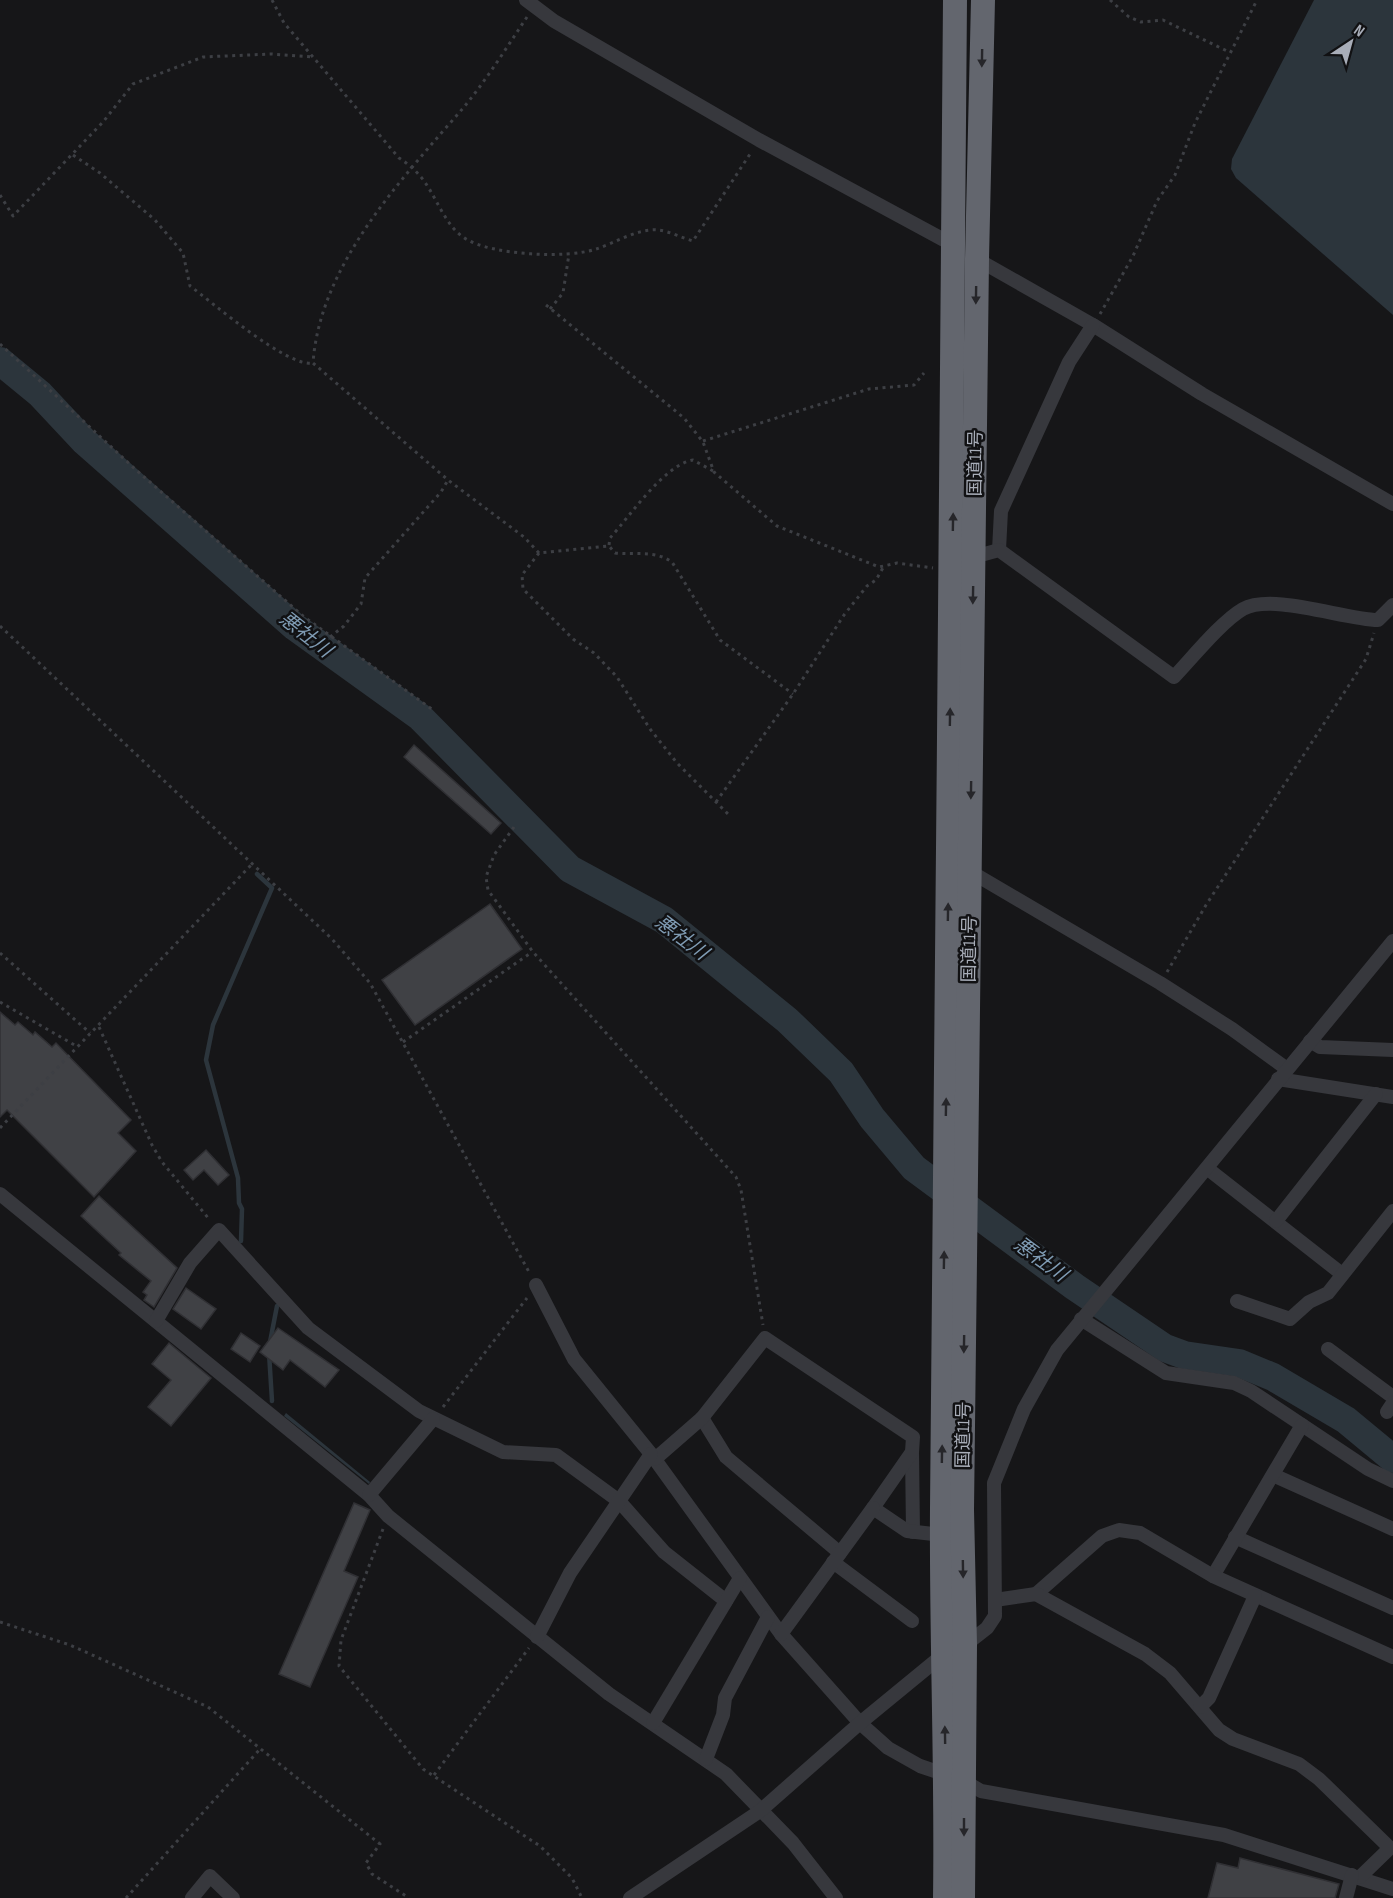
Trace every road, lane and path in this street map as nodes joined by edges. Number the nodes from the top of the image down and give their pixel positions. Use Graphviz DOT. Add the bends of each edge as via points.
graph roads {
  1 [pos="272,0"];
  2 [pos="955,0"];
  3 [pos="983,0"];
  4 [pos="1110,0"];
  5 [pos="1257,0"];
  6 [pos="530,3"];
  7 [pos="1229,52"];
  8 [pos="312,57"];
  9 [pos="759,140"];
  10 [pos="73,155"];
  11 [pos="411,166"];
  12 [pos="0,195"];
  13 [pos="956,246"];
  14 [pos="569,254"];
  15 [pos="977,259"];
  16 [pos="546,305"];
  17 [pos="550,309"];
  18 [pos="1093,325"];
  19 [pos="0,344"];
  20 [pos="314,363"];
  21 [pos="924,373"];
  22 [pos="703,442"];
  23 [pos="714,472"];
  24 [pos="448,480"];
  25 [pos="1393,504"];
  26 [pos="609,546"];
  27 [pos="999,550"];
  28 [pos="539,553"];
  29 [pos="963,561"];
  30 [pos="884,566"];
  31 [pos="1393,605"];
  32 [pos="1378,620"];
  33 [pos="0,626"];
  34 [pos="330,637"];
  35 [pos="793,694"];
  36 [pos="434,710"];
  37 [pos="716,802"];
  38 [pos="729,815"];
  39 [pos="514,827"];
  40 [pos="949,859"];
  41 [pos="252,864"];
  42 [pos="970,871"];
  43 [pos="1393,941"];
  44 [pos="0,952"];
  45 [pos="533,952"];
  46 [pos="1160,983"];
  47 [pos="0,1002"];
  48 [pos="99,1027"];
  49 [pos="90,1033"];
  50 [pos="1310,1041"];
  51 [pos="403,1042"];
  52 [pos="78,1047"];
  53 [pos="1393,1050"];
  54 [pos="1283,1074"];
  55 [pos="1376,1094"];
  56 [pos="1393,1097"];
  57 [pos="0,1128"];
  58 [pos="1208,1169"];
  59 [pos="0,1194"];
  60 [pos="1393,1211"];
  61 [pos="1276,1221"];
  62 [pos="219,1230"];
  63 [pos="1342,1274"];
  64 [pos="536,1285"];
  65 [pos="1237,1301"];
  66 [pos="1081,1319"];
  67 [pos="156,1321"];
  68 [pos="765,1338"];
  69 [pos="1328,1350"];
  70 [pos="1393,1397"];
  71 [pos="702,1418"];
  72 [pos="433,1419"];
  73 [pos="1302,1425"];
  74 [pos="912,1452"];
  75 [pos="653,1457"];
  76 [pos="1273,1475"];
  77 [pos="1393,1481"];
  78 [pos="369,1495"];
  79 [pos="619,1501"];
  80 [pos="873,1508"];
  81 [pos="388,1516"];
  82 [pos="1393,1530"];
  83 [pos="913,1532"];
  84 [pos="942,1535"];
  85 [pos="1235,1537"];
  86 [pos="837,1558"];
  87 [pos="1213,1576"];
  88 [pos="740,1578"];
  89 [pos="1036,1594"];
  90 [pos="1255,1596"];
  91 [pos="995,1600"];
  92 [pos="726,1601"];
  93 [pos="1393,1608"];
  94 [pos="768,1617"];
  95 [pos="912,1621"];
  96 [pos="0,1622"];
  97 [pos="781,1634"];
  98 [pos="537,1637"];
  99 [pos="954,1650"];
  100 [pos="1393,1657"];
  101 [pos="1200,1707"];
  102 [pos="653,1723"];
  103 [pos="860,1723"];
  104 [pos="261,1748"];
  105 [pos="706,1759"];
  106 [pos="434,1776"];
  107 [pos="955,1776"];
  108 [pos="760,1811"];
  109 [pos="1356,1876"];
  110 [pos="1393,1889"];
  111 [pos="126,1898"];
  112 [pos="192,1898"];
  113 [pos="233,1898"];
  114 [pos="409,1898"];
  115 [pos="582,1898"];
  116 [pos="630,1898"];
  117 [pos="836,1898"];
  118 [pos="945,1898"];
  119 [pos="963,1898"];
  120 [pos="1346,1898"];
  1 -- 8 [label="path" via="279,18"];
  2 -- 13 [label="highway, 国道11号"];
  3 -- 15 [label="highway, 国道11号, one-way"];
  4 -- 7 [label="path" via="1128,17 1141,22 1163,20"];
  5 -- 7 [label="path"];
  6 -- 9 [label="street" via="554,21"];
  6 -- 11 [label="path" via="465,105"];
  7 -- 18 [label="path" via="1134,256"];
  8 -- 10 [label="path" via="246,54 203,57 183,63 133,84"];
  8 -- 11 [label="path" via="399,158"];
  9 -- 13 [label="street"];
  9 -- 14 [label="path" via="693,241 658,230 585,253"];
  10 -- 12 [label="path" via="14,216"];
  10 -- 20 [label="path" via="155,220 183,253 190,286 279,353 300,363"];
  11 -- 14 [label="path" via="465,239 515,254"];
  11 -- 20 [label="path" via="342,265 315,338"];
  13 -- 15 [label="street"];
  29 -- 13 [label="highway, 国道11号, one-way"];
  14 -- 17 [label="path" via="562,293"];
  15 -- 18 [label="street"];
  15 -- 29 [label="highway, 国道11号, one-way"];
  16 -- 17 [label="path"];
  17 -- 22 [label="path" via="684,418"];
  18 -- 25 [label="street" via="1202,394"];
  18 -- 27 [label="street" via="1069,362 1001,511"];
  19 -- 34 [label="path" via="135,469"];
  20 -- 24 [label="path"];
  21 -- 22 [label="path" via="914,385 869,389"];
  22 -- 23 [label="path"];
  23 -- 26 [label="path" via="693,460 680,464 610,538"];
  23 -- 30 [label="path" via="777,526 869,564"];
  24 -- 28 [label="path" via="524,537"];
  24 -- 34 [label="path" via="365,578 361,604"];
  26 -- 28 [label="path"];
  26 -- 35 [label="path" via="615,553 655,554 672,562 720,640"];
  27 -- 29 [label="street"];
  27 -- 32 [label="street" via="1174,676 1233,616 1255,605 1292,605 1358,620"];
  28 -- 37 [label="path" via="522,574 523,589 617,677 650,729"];
  29 -- 30 [label="path" via="928,568 897,562"];
  40 -- 29 [label="highway, 国道11号, one-way"];
  29 -- 42 [label="highway, 国道11号, one-way"];
  30 -- 35 [label="path" via="844,615"];
  31 -- 32 [label="street"];
  32 -- 46 [label="path" via="1366,659 1206,905"];
  33 -- 41 [label="path"];
  34 -- 36 [label="path"];
  35 -- 37 [label="path"];
  37 -- 38 [label="path"];
  39 -- 45 [label="path" via="494,855 486,883"];
  40 -- 42 [label="street"];
  84 -- 40 [label="highway, 国道11号, one-way"];
  41 -- 48 [label="path"];
  41 -- 51 [label="path" via="332,939 370,983"];
  42 -- 46 [label="street"];
  42 -- 99 [label="highway, 国道11号, one-way" via="962,1510"];
  43 -- 50 [label="street"];
  44 -- 49 [label="path"];
  45 -- 51 [label="path"];
  45 -- 68 [label="path" via="736,1177"];
  46 -- 54 [label="street" via="1232,1029"];
  47 -- 52 [label="path"];
  48 -- 49 [label="path"];
  48 -- 62 [label="path" via="162,1162"];
  49 -- 52 [label="path"];
  50 -- 53 [label="street" via="1320,1047"];
  50 -- 54 [label="street"];
  51 -- 64 [label="path"];
  52 -- 57 [label="path"];
  54 -- 55 [label="street"];
  54 -- 58 [label="street"];
  55 -- 56 [label="street"];
  55 -- 61 [label="street"];
  58 -- 61 [label="street"];
  58 -- 66 [label="street"];
  59 -- 67 [label="street"];
  60 -- 63 [label="street"];
  61 -- 63 [label="street"];
  62 -- 67 [label="street" via="190,1263"];
  62 -- 72 [label="street" via="308,1328"];
  63 -- 65 [label="street" via="1328,1293 1290,1318"];
  64 -- 72 [label="path"];
  64 -- 75 [label="street" via="574,1359"];
  66 -- 73 [label="street" via="1166,1373 1234,1383"];
  66 -- 91 [label="street" via="1024,1409 994,1483"];
  67 -- 78 [label="street"];
  68 -- 71 [label="street"];
  68 -- 74 [label="street" via="913,1437"];
  69 -- 70 [label="street"];
  71 -- 75 [label="street"];
  71 -- 86 [label="street" via="726,1457"];
  72 -- 78 [label="street"];
  72 -- 79 [label="street" via="503,1452 556,1455"];
  73 -- 76 [label="street"];
  73 -- 77 [label="street"];
  74 -- 80 [label="street"];
  74 -- 83 [label="street"];
  75 -- 79 [label="street"];
  75 -- 88 [label="street"];
  76 -- 82 [label="street"];
  76 -- 85 [label="street"];
  78 -- 81 [label="street"];
  79 -- 92 [label="street" via="664,1552"];
  79 -- 98 [label="street" via="570,1573"];
  80 -- 83 [label="street"];
  80 -- 86 [label="street"];
  81 -- 98 [label="street"];
  81 -- 106 [label="path" via="341,1640 339,1666 416,1760"];
  83 -- 84 [label="street"];
  84 -- 99 [label="highway, 国道11号"];
  85 -- 87 [label="street"];
  85 -- 93 [label="street"];
  86 -- 95 [label="street"];
  86 -- 97 [label="street"];
  87 -- 89 [label="street" via="1140,1533 1119,1530 1102,1536"];
  87 -- 90 [label="street"];
  88 -- 92 [label="street"];
  88 -- 94 [label="street"];
  89 -- 91 [label="street"];
  89 -- 101 [label="street" via="1145,1653 1170,1673"];
  90 -- 100 [label="street"];
  90 -- 101 [label="street" via="1209,1698"];
  91 -- 99 [label="street" via="995,1616 987,1628"];
  92 -- 102 [label="street"];
  94 -- 97 [label="street"];
  94 -- 105 [label="street" via="725,1698 723,1716"];
  96 -- 104 [label="path" via="70,1645 208,1707"];
  97 -- 103 [label="street"];
  98 -- 102 [label="street"];
  98 -- 106 [label="path"];
  99 -- 103 [label="street"];
  99 -- 107 [label="highway, 国道11号"];
  101 -- 109 [label="street" via="1219,1730 1233,1739 1299,1764 1390,1848"];
  102 -- 105 [label="street"];
  103 -- 107 [label="street" via="888,1748 921,1766"];
  103 -- 108 [label="street"];
  104 -- 111 [label="path"];
  104 -- 114 [label="path" via="380,1844 366,1863 372,1874"];
  105 -- 108 [label="street" via="726,1774"];
  106 -- 115 [label="path" via="540,1846 572,1878"];
  107 -- 109 [label="street" via="981,1791 1224,1835"];
  107 -- 118 [label="highway, 国道11号"];
  107 -- 119 [label="highway, 国道11号, one-way"];
  108 -- 116 [label="street"];
  108 -- 117 [label="street" via="793,1843"];
  109 -- 110 [label="street"];
  109 -- 120 [label="street"];
  112 -- 113 [label="street" via="210,1876"];
}
